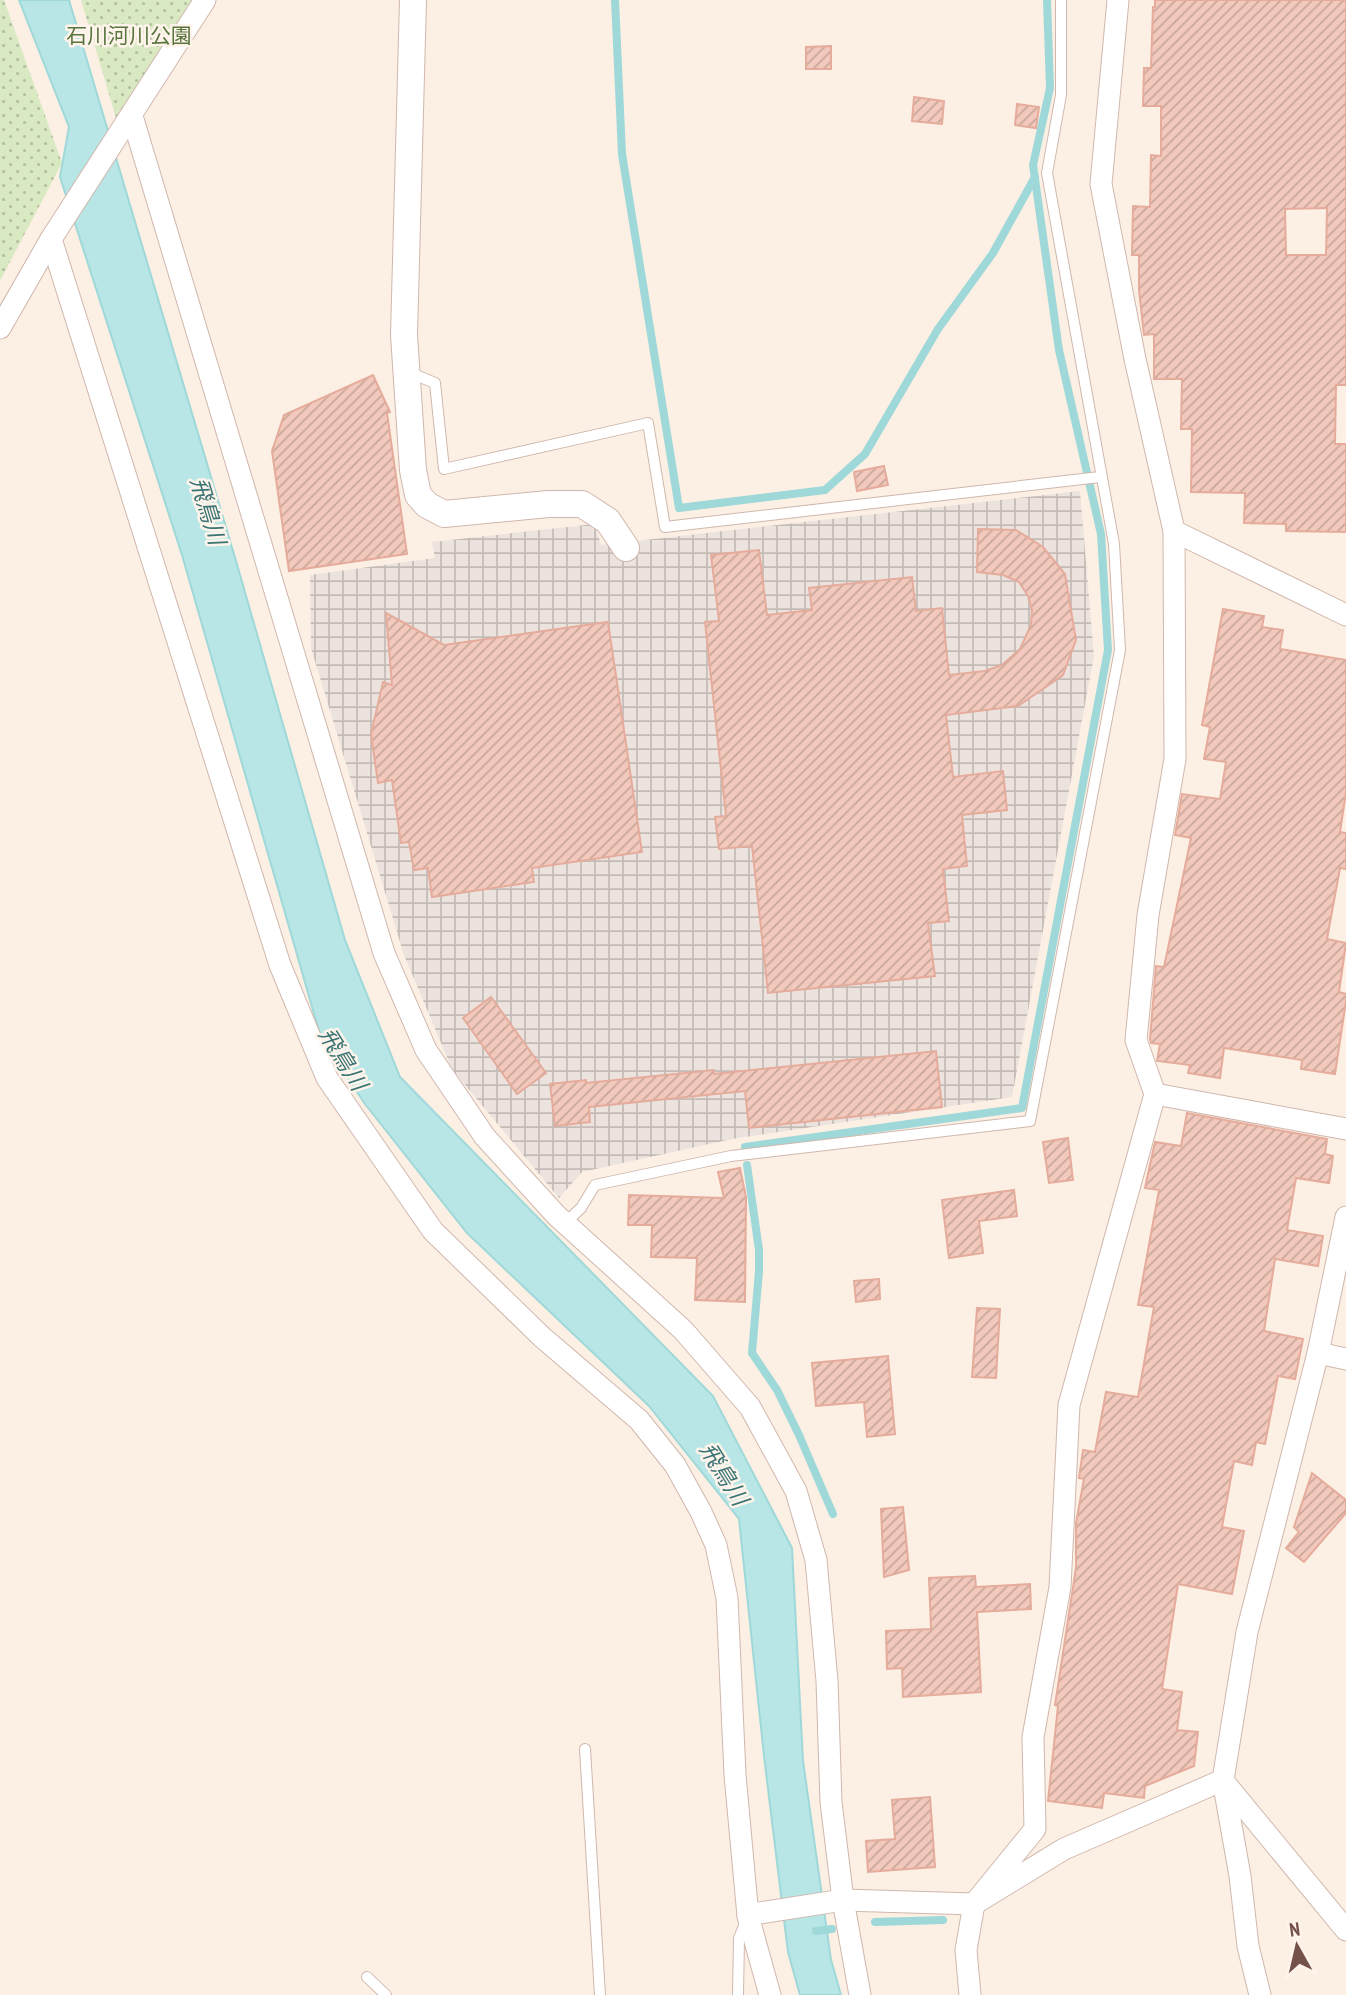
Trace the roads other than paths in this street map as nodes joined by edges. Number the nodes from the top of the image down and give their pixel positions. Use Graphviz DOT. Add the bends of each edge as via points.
graph roads {
  1 [pos="205,0"];
  2 [pos="414,0"];
  3 [pos="1061,0"];
  4 [pos="1118,0"];
  5 [pos="132,116"];
  6 [pos="51,239"];
  7 [pos="0,328"];
  8 [pos="406,371"];
  9 [pos="1100,477"];
  10 [pos="1174,531"];
  11 [pos="626,548"];
  12 [pos="1346,615"];
  13 [pos="1155,1094"];
  14 [pos="1346,1129"];
  15 [pos="1346,1217"];
  16 [pos="565,1223"];
  17 [pos="1318,1353"];
  18 [pos="1346,1359"];
  19 [pos="585,1749"];
  20 [pos="1223,1780"];
  21 [pos="836,1901"];
  22 [pos="974,1904"];
  23 [pos="753,1914"];
  24 [pos="1346,1930"];
  25 [pos="367,1977"];
  26 [pos="386,1995"];
  27 [pos="600,1995"];
  28 [pos="738,1995"];
  29 [pos="769,1995"];
  30 [pos="860,1995"];
  31 [pos="970,1995"];
  32 [pos="1260,1995"];
  1 -- 5 [label="street"];
  2 -- 8 [label="street"];
  3 -- 9 [label="lane" via="1061,95 1046,173"];
  4 -- 10 [label="street" via="1101,184"];
  5 -- 6 [label="street"];
  5 -- 16 [label="street" via="384,953 426,1050 485,1137"];
  6 -- 7 [label="street"];
  6 -- 23 [label="street" via="280,965 327,1078 433,1231 542,1337 639,1420 676,1465 716,1545 727,1598 735,1774"];
  8 -- 9 [label="lane" via="435,383 444,469 648,423 666,527"];
  8 -- 11 [label="street" via="413,470 418,495 427,505 444,514 582,504 608,521"];
  9 -- 16 [label="lane" via="1114,544 1120,650 1030,1121 730,1156 595,1185"];
  10 -- 12 [label="street"];
  10 -- 13 [label="street" via="1175,759 1148,915 1136,1040"];
  13 -- 14 [label="street"];
  13 -- 22 [label="street" via="1069,1405 1060,1587 1033,1737 1035,1829"];
  15 -- 17 [label="street"];
  16 -- 21 [label="street" via="682,1330 750,1407 796,1491 816,1560 827,1681"];
  17 -- 18 [label="street"];
  17 -- 20 [label="street" via="1247,1632"];
  19 -- 27 [label="lane"];
  20 -- 22 [label="street" via="1064,1849"];
  20 -- 24 [label="street"];
  20 -- 32 [label="street" via="1248,1946"];
  21 -- 22 [label="street"];
  21 -- 23 [label="street"];
  21 -- 30 [label="street"];
  22 -- 31 [label="street" via="966,1950"];
  23 -- 28 [label="lane" via="739,1938"];
  23 -- 29 [label="street"];
  25 -- 26 [label="lane"];
}
